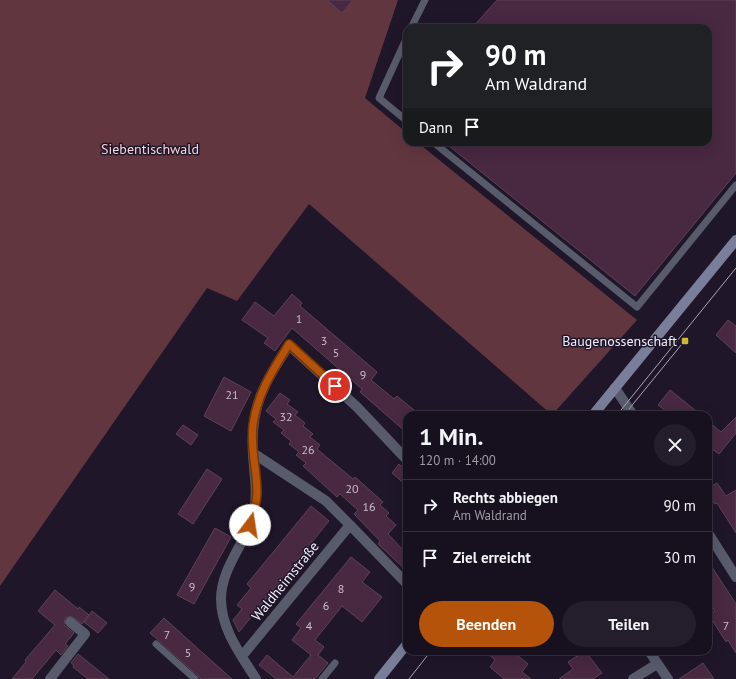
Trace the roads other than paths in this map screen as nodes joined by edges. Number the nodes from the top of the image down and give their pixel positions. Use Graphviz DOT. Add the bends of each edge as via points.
graph roads {
  1 [pos="425,0"];
  2 [pos="414,24"];
  3 [pos="403,46"];
  4 [pos="403,118"];
  5 [pos="438,146"];
  6 [pos="736,185"];
  7 [pos="736,240"];
  8 [pos="615,388"];
  9 [pos="596,411"];
  10 [pos="630,411"];
  11 [pos="253,453"];
  12 [pos="403,456"];
  13 [pos="350,525"];
  14 [pos="712,539"];
  15 [pos="736,577"];
  16 [pos="403,580"];
  17 [pos="70,622"];
  18 [pos="156,644"];
  19 [pos="403,649"];
  20 [pos="651,655"];
  21 [pos="242,656"];
  22 [pos="335,663"];
  23 [pos="657,664"];
  24 [pos="50,679"];
  25 [pos="195,679"];
  26 [pos="256,679"];
  27 [pos="322,679"];
  28 [pos="379,679"];
  29 [pos="634,679"];
  30 [pos="668,679"];
  1 -- 2 [label="lane"];
  3 -- 4 [label="lane" via="379,98"];
  5 -- 6 [label="lane" via="637,307"];
  7 -- 8 [label="main road"];
  8 -- 9 [label="main road"];
  8 -- 10 [label="street"];
  11 -- 12 [label="street" via="253,426 257,403 266,382 289,344"];
  11 -- 13 [label="street" via="326,501"];
  11 -- 21 [label="street" via="257,493 254,512 231,562 221,599 224,620"];
  13 -- 16 [label="street"];
  13 -- 21 [label="street, Waldheimstraße"];
  14 -- 15 [label="street"];
  17 -- 24 [label="street" via="85,634"];
  18 -- 25 [label="lane"];
  19 -- 28 [label="main road"];
  20 -- 23 [label="street"];
  21 -- 26 [label="street"];
  22 -- 27 [label="lane"];
  23 -- 29 [label="street"];
  23 -- 30 [label="street"];
}
